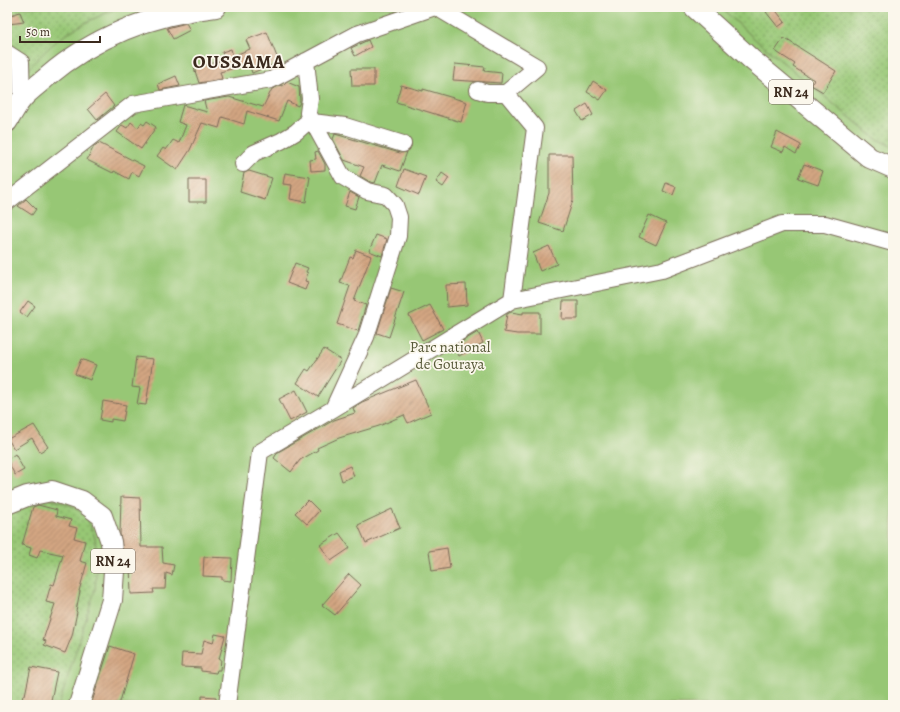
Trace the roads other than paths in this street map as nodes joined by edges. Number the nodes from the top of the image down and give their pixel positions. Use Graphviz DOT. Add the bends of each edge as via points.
graph roads {
  1 [pos="216,7"];
  2 [pos="436,7"];
  3 [pos="694,7"];
  4 [pos="7,53"];
  5 [pos="306,61"];
  6 [pos="478,90"];
  7 [pos="506,93"];
  8 [pos="22,99"];
  9 [pos="7,122"];
  10 [pos="312,122"];
  11 [pos="403,144"];
  12 [pos="243,164"];
  13 [pos="893,168"];
  14 [pos="7,202"];
  15 [pos="893,243"];
  16 [pos="512,300"];
  17 [pos="333,409"];
  18 [pos="7,504"];
  19 [pos="79,705"];
  20 [pos="227,705"];
  1 -- 8 [label="main road" via="184,11 131,26 99,40 64,62"];
  2 -- 5 [label="street" via="357,34"];
  2 -- 7 [label="street" via="537,67"];
  3 -- 13 [label="main road, RN 24" via="751,59 870,158"];
  4 -- 8 [label="street" via="21,62"];
  5 -- 10 [label="street" via="310,99 308,112"];
  5 -- 14 [label="street" via="271,80 134,104"];
  6 -- 7 [label="street" via="487,93"];
  7 -- 16 [label="street" via="535,128"];
  8 -- 9 [label="main road"];
  10 -- 11 [label="street" via="345,126"];
  10 -- 12 [label="street" via="305,124 281,142 254,153"];
  10 -- 17 [label="street" via="343,177 367,191 386,195 395,205 399,217 398,236 366,337"];
  15 -- 16 [label="street" via="825,224 782,224 662,270"];
  16 -- 17 [label="street"];
  17 -- 20 [label="street" via="260,452"];
  18 -- 19 [label="main road, RN 24" via="27,496 52,491 82,501 102,516 111,542 114,571 112,600"];
}
